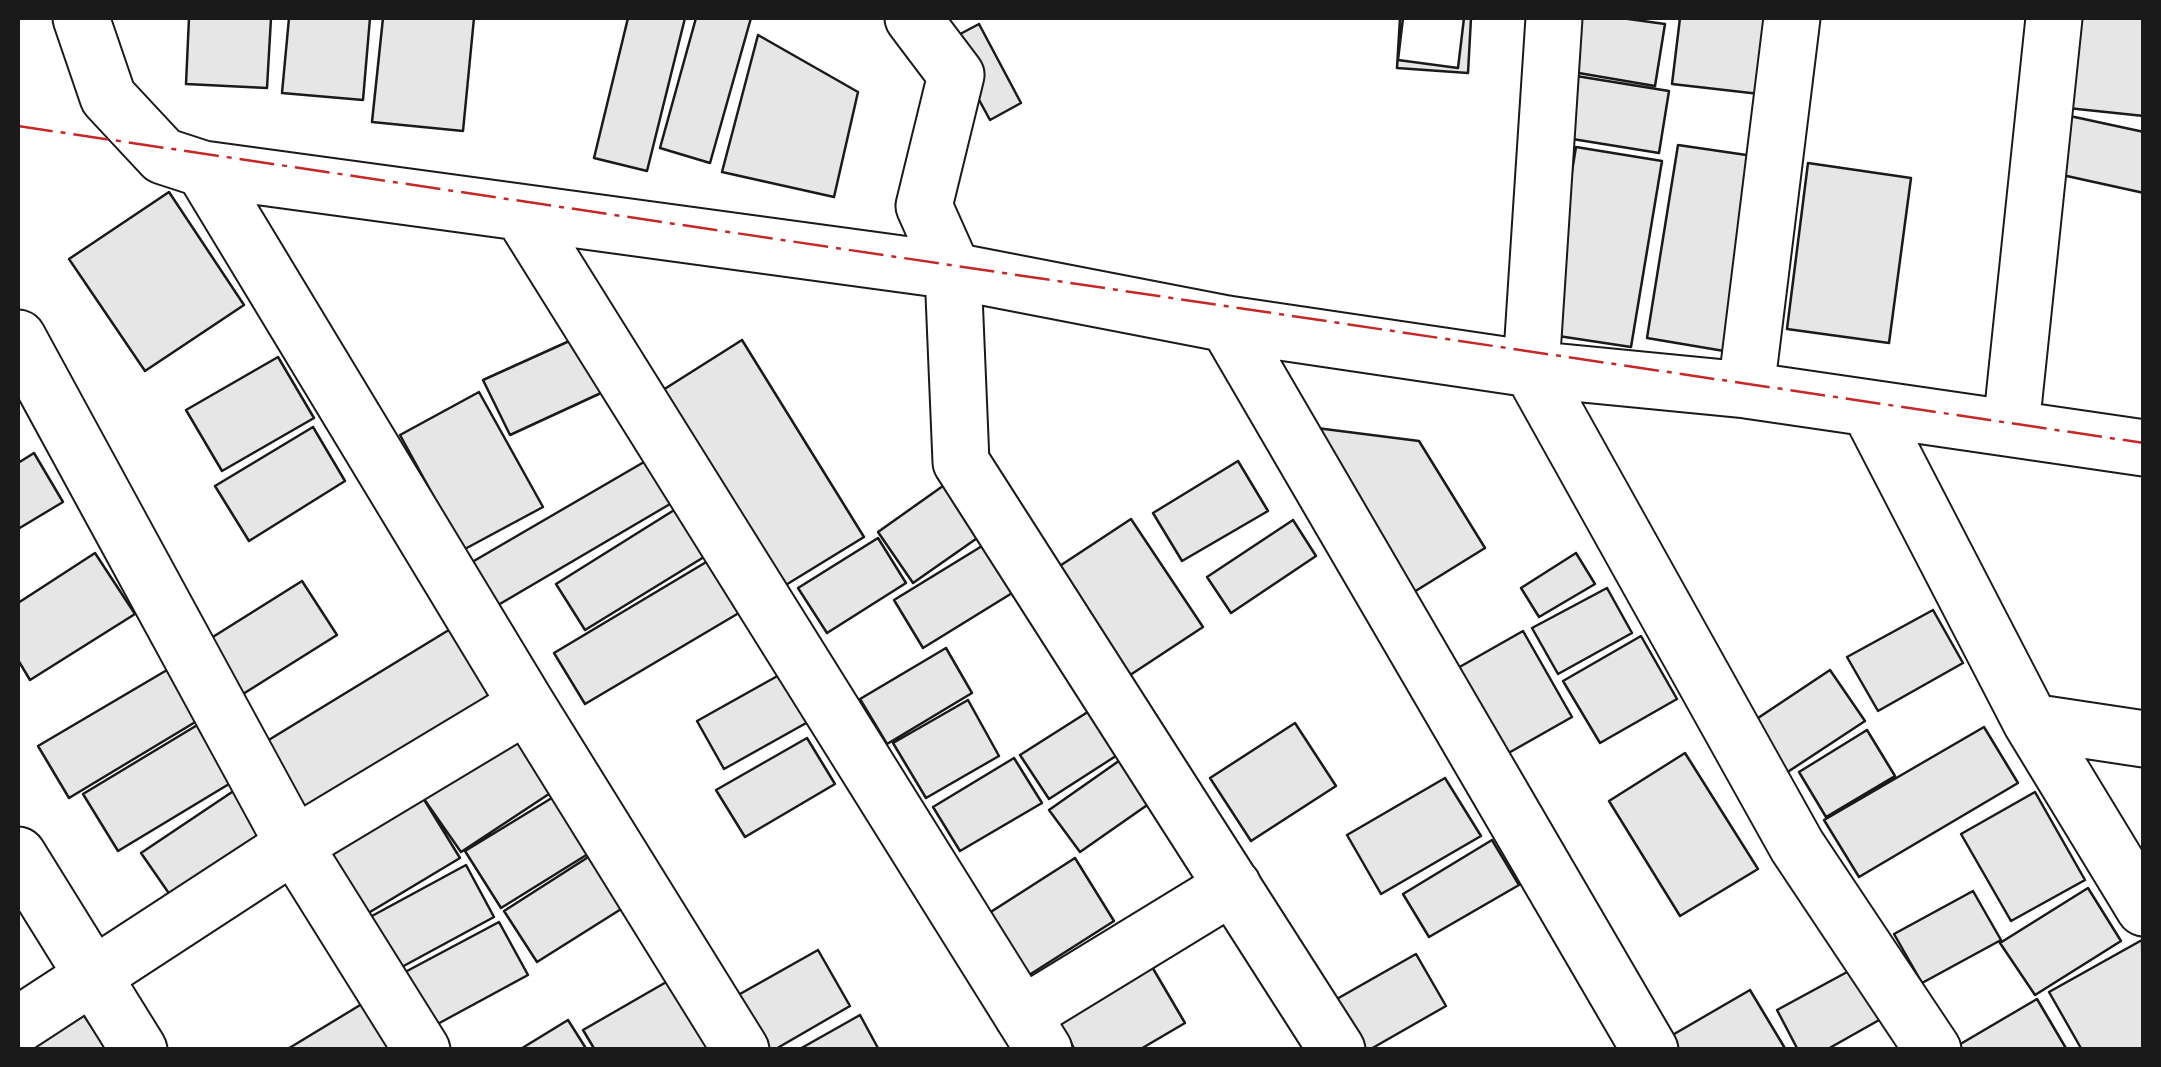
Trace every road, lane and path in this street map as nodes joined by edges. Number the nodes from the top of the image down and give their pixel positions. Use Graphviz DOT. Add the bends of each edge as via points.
graph roads {
  1 [pos="81,18"];
  2 [pos="913,18"];
  3 [pos="1554,18"];
  4 [pos="1792,18"];
  5 [pos="2054,18"];
  6 [pos="203,169"];
  7 [pos="522,214"];
  8 [pos="953,271"];
  9 [pos="1227,324"];
  10 [pos="18,338"];
  11 [pos="1531,369"];
  12 [pos="1746,390"];
  13 [pos="1869,410"];
  14 [pos="2011,427"];
  15 [pos="2144,448"];
  16 [pos="528,706"];
  17 [pos="2031,722"];
  18 [pos="2144,740"];
  19 [pos="294,845"];
  20 [pos="18,856"];
  21 [pos="1233,886"];
  22 [pos="2144,908"];
  23 [pos="93,974"];
  24 [pos="18,1025"];
  25 [pos="1033,1032"];
  26 [pos="138,1050"];
  27 [pos="422,1050"];
  28 [pos="741,1050"];
  29 [pos="1337,1050"];
  30 [pos="1650,1050"];
  31 [pos="1933,1050"];
  1 -- 6 [label="street" via="108,97 163,156"];
  2 -- 8 [label="street" via="956,75 924,206"];
  3 -- 11 [label="street"];
  4 -- 12 [label="street"];
  5 -- 14 [label="street"];
  6 -- 7 [label="street"];
  6 -- 16 [label="street"];
  7 -- 8 [label="street"];
  7 -- 25 [label="street"];
  8 -- 9 [label="street"];
  8 -- 21 [label="street" via="961,462"];
  9 -- 11 [label="street"];
  9 -- 30 [label="street"];
  10 -- 19 [label="street"];
  11 -- 12 [label="street"];
  11 -- 31 [label="street" via="1797,846"];
  12 -- 13 [label="street"];
  13 -- 14 [label="street"];
  13 -- 17 [label="street"];
  14 -- 15 [label="street"];
  16 -- 19 [label="street"];
  16 -- 28 [label="street"];
  17 -- 18 [label="street"];
  17 -- 22 [label="street"];
  19 -- 23 [label="street"];
  19 -- 27 [label="street"];
  20 -- 23 [label="street"];
  21 -- 25 [label="street"];
  21 -- 29 [label="street"];
  23 -- 24 [label="street"];
  23 -- 26 [label="street"];
}
